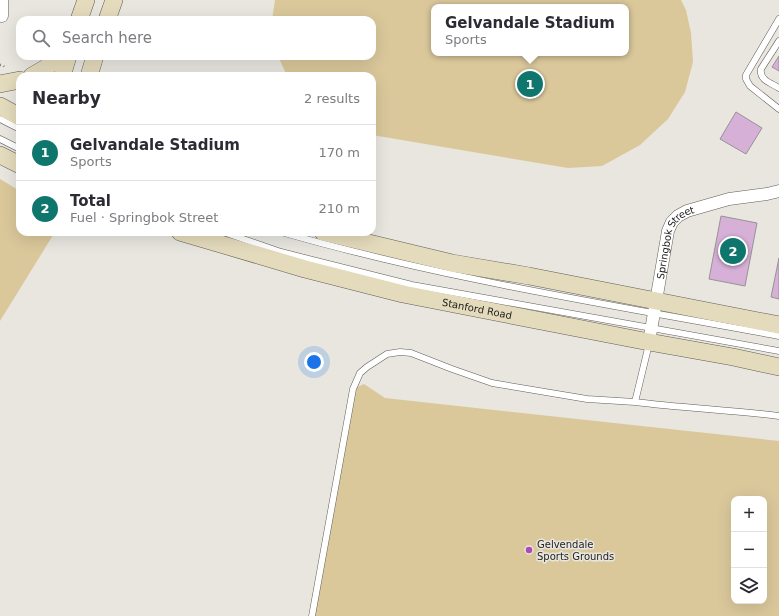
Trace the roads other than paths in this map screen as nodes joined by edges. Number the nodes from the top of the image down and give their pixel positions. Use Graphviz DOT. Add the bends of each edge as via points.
graph roads {
  1 [pos="2,0"];
  2 [pos="86,0"];
  3 [pos="114,0"];
  4 [pos="2,16"];
  5 [pos="80,16"];
  6 [pos="108,16"];
  7 [pos="779,19"];
  8 [pos="779,41"];
  9 [pos="53,60"];
  10 [pos="67,60"];
  11 [pos="94,60"];
  12 [pos="39,72"];
  13 [pos="63,72"];
  14 [pos="90,72"];
  15 [pos="16,81"];
  16 [pos="0,84"];
  17 [pos="779,88"];
  18 [pos="0,106"];
  19 [pos="779,109"];
  20 [pos="16,115"];
  21 [pos="0,119"];
  22 [pos="16,127"];
  23 [pos="0,139"];
  24 [pos="16,147"];
  25 [pos="0,155"];
  26 [pos="16,162"];
  27 [pos="779,191"];
  28 [pos="194,236"];
  29 [pos="235,236"];
  30 [pos="296,236"];
  31 [pos="340,236"];
  32 [pos="655,308"];
  33 [pos="779,325"];
  34 [pos="650,335"];
  35 [pos="779,336"];
  36 [pos="779,351"];
  37 [pos="779,367"];
  38 [pos="635,402"];
  39 [pos="779,416"];
  40 [pos="312,616"];
  1 -- 4 [label="street"];
  2 -- 5 [label="main road"];
  3 -- 6 [label="main road"];
  7 -- 19 [label="lane" via="746,75 750,86"];
  8 -- 17 [label="lane" via="760,72 764,79"];
  9 -- 12 [label="main road"];
  10 -- 13 [label="main road"];
  11 -- 14 [label="main road"];
  15 -- 16 [label="main road"];
  18 -- 20 [label="main road"];
  21 -- 22 [label="lane"];
  23 -- 24 [label="lane"];
  25 -- 26 [label="main road"];
  27 -- 32 [label="street, Springbok Street" via="700,206 678,216 668,231"];
  28 -- 34 [label="main road, Stanford Road" via="305,269 403,294"];
  29 -- 34 [label="lane" via="281,252 412,285"];
  30 -- 32 [label="lane" via="399,263"];
  31 -- 32 [label="main road" via="452,263 529,276"];
  32 -- 33 [label="main road"];
  32 -- 34 [label="street, Springbok Street"];
  32 -- 35 [label="lane"];
  34 -- 36 [label="lane"];
  34 -- 37 [label="main road, Stanford Road"];
  34 -- 38 [label="lane"];
  38 -- 39 [label="lane"];
  38 -- 40 [label="lane" via="587,399 492,383 411,353 387,354 376,360 360,373 353,389"];
}
